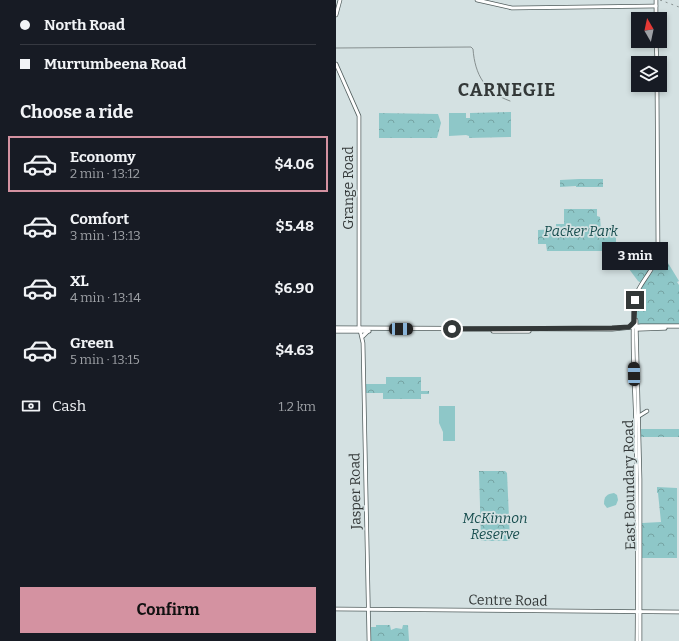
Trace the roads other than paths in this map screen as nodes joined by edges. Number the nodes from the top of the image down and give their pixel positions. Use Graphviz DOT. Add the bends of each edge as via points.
graph roads {
  1 [pos="340,0"];
  2 [pos="477,0"];
  3 [pos="656,0"];
  4 [pos="656,6"];
  5 [pos="656,12"];
  6 [pos="336,15"];
  7 [pos="336,64"];
  8 [pos="657,92"];
  9 [pos="635,326"];
  10 [pos="679,327"];
  11 [pos="336,330"];
  12 [pos="360,330"];
  13 [pos="490,330"];
  14 [pos="369,331"];
  15 [pos="363,336"];
  16 [pos="363,341"];
  17 [pos="638,403"];
  18 [pos="643,411"];
  19 [pos="647,411"];
  20 [pos="639,416"];
  21 [pos="638,465"];
  22 [pos="641,592"];
  23 [pos="637,595"];
  24 [pos="638,607"];
  25 [pos="336,609"];
  26 [pos="369,609"];
  27 [pos="629,612"];
  28 [pos="639,612"];
  29 [pos="679,612"];
  30 [pos="640,621"];
  31 [pos="369,641"];
  32 [pos="637,641"];
  33 [pos="640,641"];
  1 -- 6 [label="main road"];
  2 -- 4 [label="main road" via="512,8"];
  3 -- 4 [label="main road"];
  4 -- 5 [label="main road"];
  7 -- 12 [label="main road, Grange Road" via="359,116"];
  8 -- 9 [label="main road" via="658,253 637,293 634,304"];
  9 -- 10 [label="highway"];
  9 -- 13 [label="highway" via="580,330"];
  9 -- 17 [label="main road, East Boundary Road"];
  9 -- 21 [label="main road, East Boundary Road"];
  11 -- 12 [label="highway"];
  12 -- 13 [label="highway"];
  12 -- 14 [label="highway"];
  12 -- 15 [label="main road, Jasper Road"];
  12 -- 16 [label="main road, Jasper Road"];
  13 -- 14 [label="highway"];
  14 -- 15 [label="highway"];
  15 -- 16 [label="main road, Jasper Road"];
  16 -- 26 [label="main road, Jasper Road"];
  17 -- 18 [label="main road"];
  17 -- 20 [label="main road, East Boundary Road"];
  19 -- 20 [label="main road"];
  20 -- 21 [label="main road, East Boundary Road"];
  21 -- 22 [label="main road, East Boundary Road"];
  21 -- 23 [label="main road, East Boundary Road"];
  22 -- 23 [label="main road"];
  22 -- 28 [label="main road, East Boundary Road"];
  23 -- 24 [label="main road, East Boundary Road"];
  24 -- 27 [label="main road"];
  24 -- 28 [label="main road, East Boundary Road"];
  25 -- 26 [label="main road, Centre Road"];
  26 -- 27 [label="main road, Centre Road"];
  26 -- 31 [label="main road, Jasper Road"];
  27 -- 28 [label="main road, Centre Road"];
  28 -- 29 [label="main road, Centre Road"];
  28 -- 30 [label="main road, East Boundary Road"];
  30 -- 32 [label="main road"];
  30 -- 33 [label="main road, East Boundary Road"];
}
